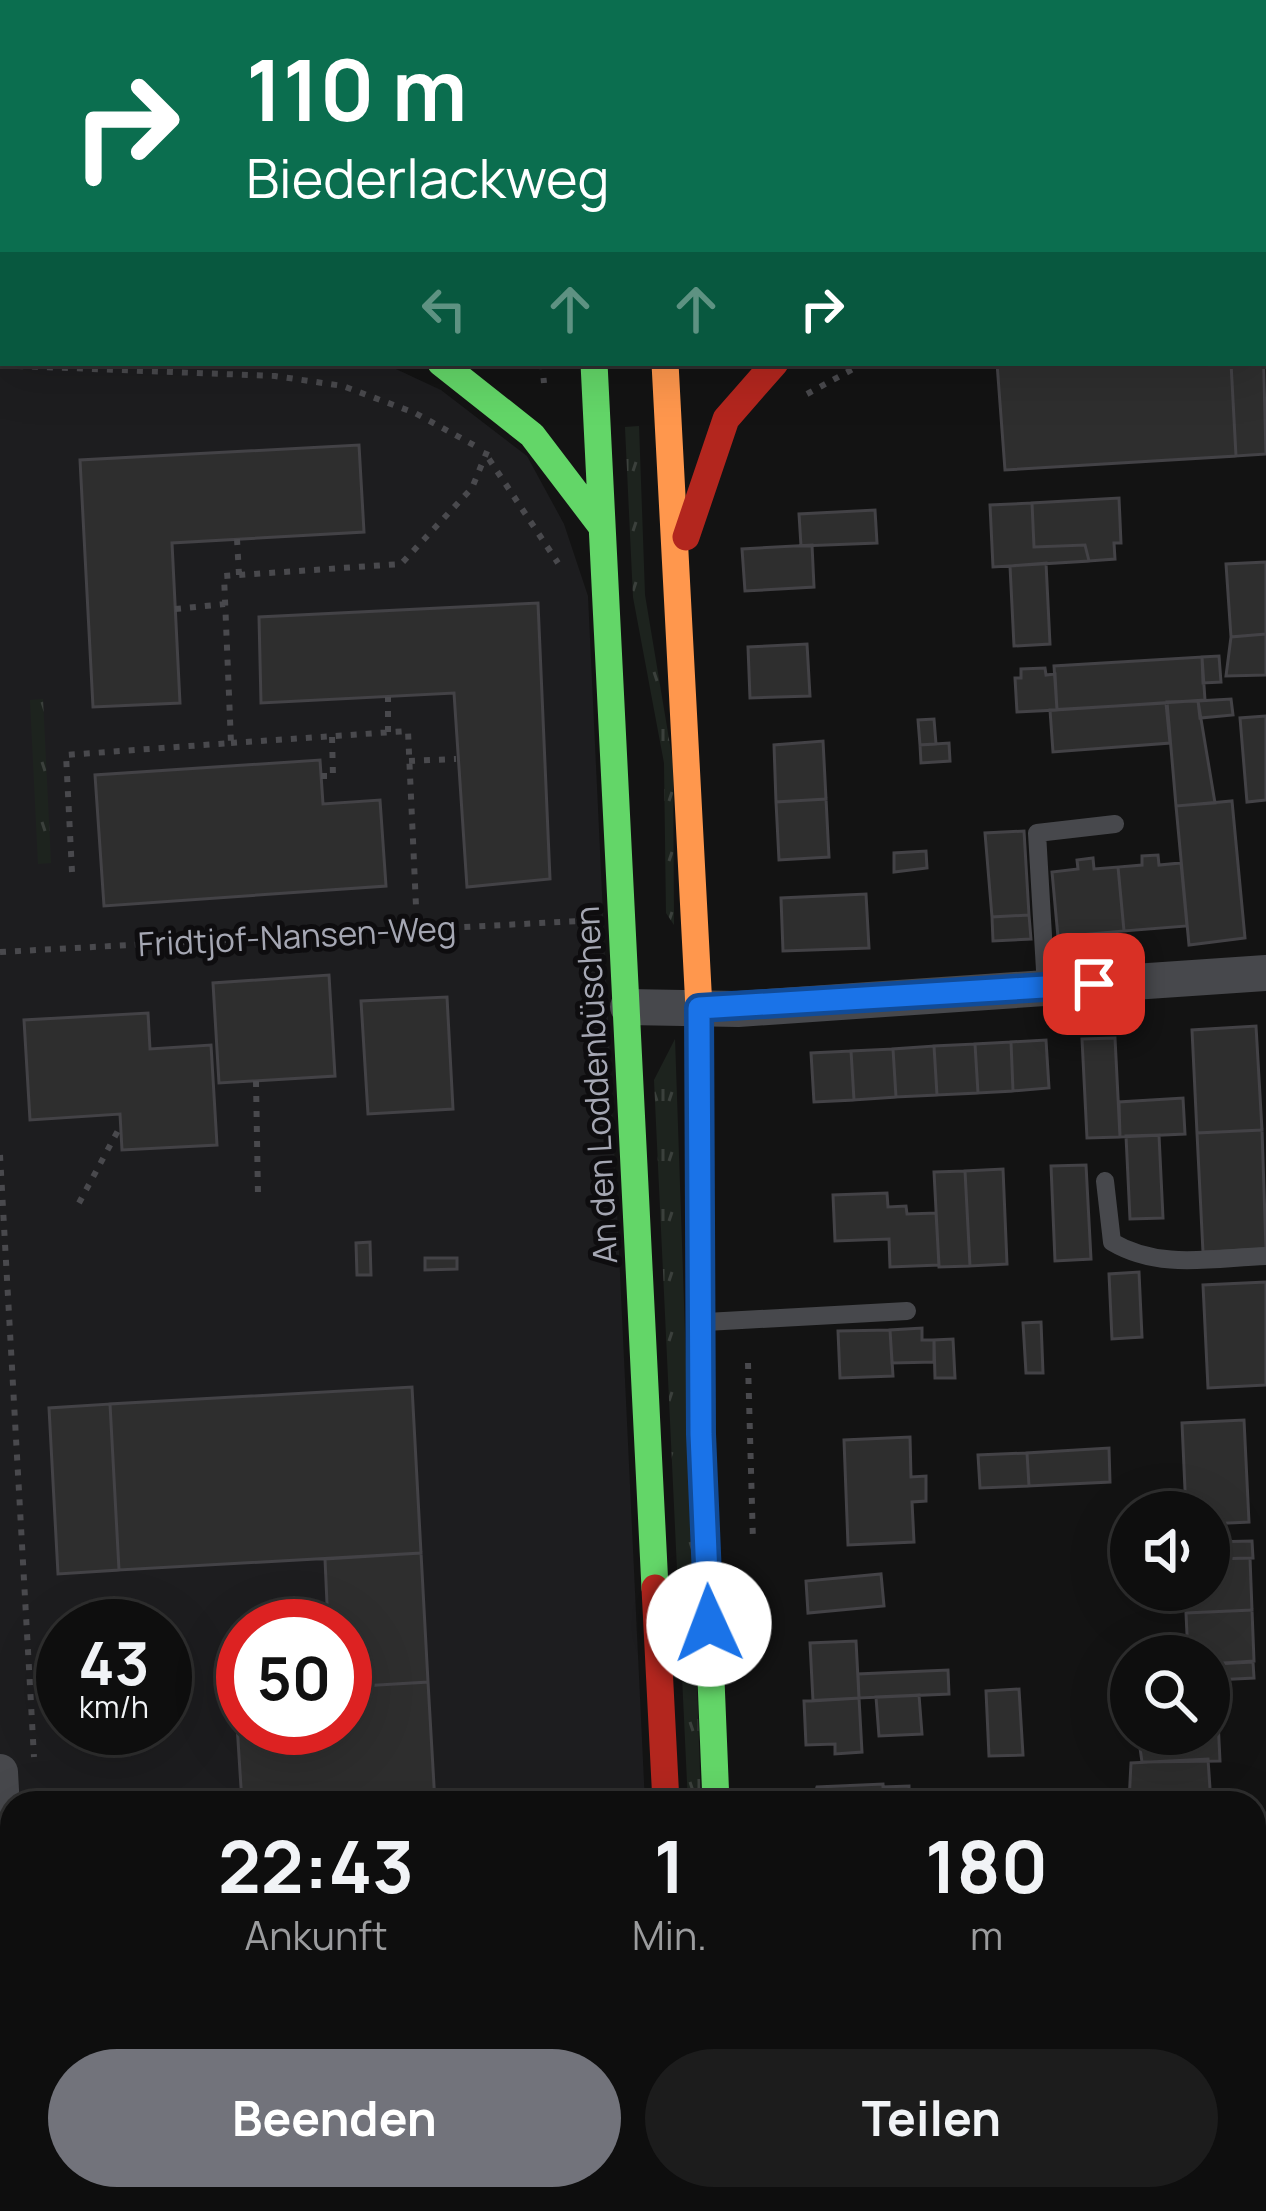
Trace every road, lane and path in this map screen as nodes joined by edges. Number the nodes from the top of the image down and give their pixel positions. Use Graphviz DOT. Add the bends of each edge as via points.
graph roads {
  1 [pos="25,366"];
  2 [pos="445,366"];
  3 [pos="542,366"];
  4 [pos="594,366"];
  5 [pos="664,366"];
  6 [pos="772,366"];
  7 [pos="859,366"];
  8 [pos="545,393"];
  9 [pos="801,399"];
  10 [pos="606,535"];
  11 [pos="238,539"];
  12 [pos="238,575"];
  13 [pos="674,584"];
  14 [pos="225,604"];
  15 [pos="175,609"];
  16 [pos="388,697"];
  17 [pos="388,732"];
  18 [pos="332,736"];
  19 [pos="231,743"];
  20 [pos="456,759"];
  21 [pos="409,761"];
  22 [pos="321,776"];
  23 [pos="1115,824"];
  24 [pos="72,872"];
  25 [pos="594,920"];
  26 [pos="417,929"];
  27 [pos="0,952"];
  28 [pos="1266,973"];
  29 [pos="1046,987"];
  30 [pos="628,1007"];
  31 [pos="699,1008"];
  32 [pos="256,1081"];
  33 [pos="121,1125"];
  34 [pos="0,1155"];
  35 [pos="1105,1181"];
  36 [pos="258,1195"];
  37 [pos="79,1203"];
  38 [pos="1266,1256"];
  39 [pos="907,1311"];
  40 [pos="701,1323"];
  41 [pos="18,1776"];
  42 [pos="664,1791"];
  43 [pos="716,1791"];
  1 -- 12 [label="path" via="343,386 415,413 484,452 472,488 401,564"];
  2 -- 10 [label="main road" via="521,419 569,473"];
  3 -- 8 [label="path"];
  4 -- 10 [label="main road, An den Loddenbüschen"];
  5 -- 13 [label="main road"];
  6 -- 13 [label="main road" via="737,399 711,450"];
  7 -- 9 [label="path"];
  10 -- 30 [label="main road, An den Loddenbüschen"];
  11 -- 12 [label="path"];
  12 -- 14 [label="path" via="224,576"];
  13 -- 31 [label="main road"];
  14 -- 15 [label="path"];
  14 -- 19 [label="path"];
  16 -- 17 [label="path"];
  17 -- 18 [label="path"];
  17 -- 21 [label="path" via="408,731"];
  18 -- 19 [label="path"];
  18 -- 22 [label="path" via="333,776"];
  19 -- 24 [label="path" via="66,755"];
  20 -- 21 [label="path"];
  21 -- 26 [label="path"];
  23 -- 29 [label="lane" via="1037,832"];
  25 -- 26 [label="path, Fridtjof-Nansen-Weg"];
  26 -- 27 [label="path, Fridtjof-Nansen-Weg"];
  28 -- 29 [label="street"];
  29 -- 31 [label="street"];
  30 -- 31 [label="street"];
  30 -- 42 [label="main road, An den Loddenbüschen"];
  31 -- 40 [label="main road"];
  32 -- 36 [label="path"];
  33 -- 37 [label="path"];
  34 -- 41 [label="path"];
  35 -- 38 [label="lane" via="1112,1242 1136,1256"];
  39 -- 40 [label="lane"];
  40 -- 43 [label="main road"];
}
